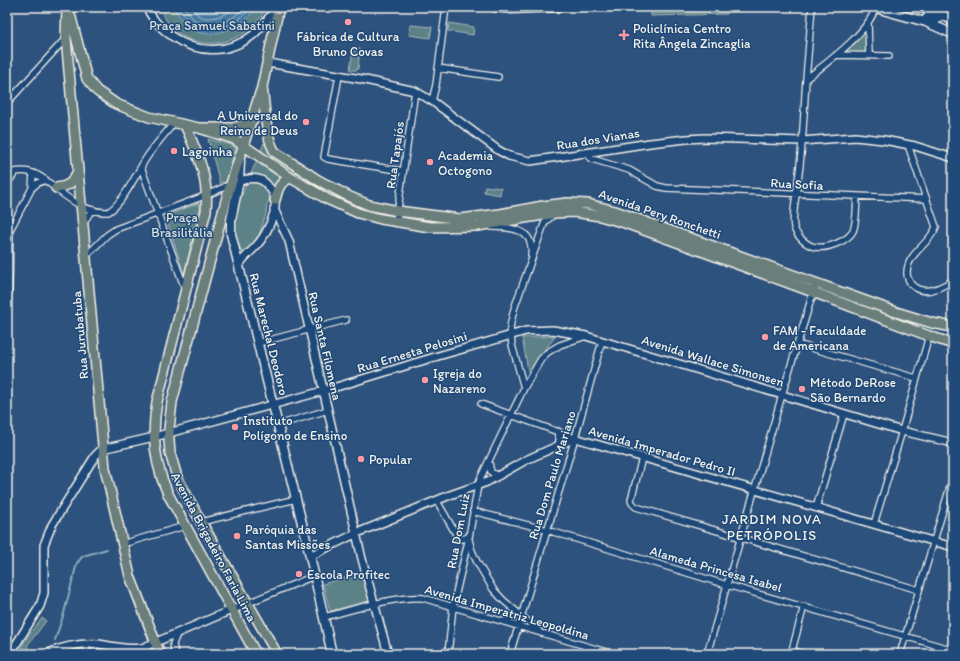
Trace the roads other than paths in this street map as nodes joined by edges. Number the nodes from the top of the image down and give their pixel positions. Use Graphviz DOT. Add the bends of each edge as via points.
graph roads {
  1 [pos="67,7"];
  2 [pos="278,7"];
  3 [pos="446,7"];
  4 [pos="495,7"];
  5 [pos="559,7"];
  6 [pos="812,7"];
  7 [pos="875,7"];
  8 [pos="919,7"];
  9 [pos="148,9"];
  10 [pos="893,12"];
  11 [pos="943,15"];
  12 [pos="953,21"];
  13 [pos="868,24"];
  14 [pos="953,34"];
  15 [pos="66,38"];
  16 [pos="836,55"];
  17 [pos="869,55"];
  18 [pos="889,56"];
  19 [pos="268,63"];
  20 [pos="438,68"];
  21 [pos="339,76"];
  22 [pos="498,77"];
  23 [pos="806,79"];
  24 [pos="262,87"];
  25 [pos="415,91"];
  26 [pos="432,101"];
  27 [pos="7,102"];
  28 [pos="252,120"];
  29 [pos="174,123"];
  30 [pos="184,125"];
  31 [pos="199,128"];
  32 [pos="802,141"];
  33 [pos="270,144"];
  34 [pos="908,145"];
  35 [pos="244,146"];
  36 [pos="585,154"];
  37 [pos="953,158"];
  38 [pos="141,167"];
  39 [pos="78,171"];
  40 [pos="403,171"];
  41 [pos="16,172"];
  42 [pos="33,173"];
  43 [pos="7,174"];
  44 [pos="291,178"];
  45 [pos="46,180"];
  46 [pos="7,182"];
  47 [pos="235,183"];
  48 [pos="32,188"];
  49 [pos="56,188"];
  50 [pos="207,195"];
  51 [pos="797,195"];
  52 [pos="857,197"];
  53 [pos="927,199"];
  54 [pos="275,205"];
  55 [pos="81,206"];
  56 [pos="94,210"];
  57 [pos="398,211"];
  58 [pos="158,213"];
  59 [pos="555,213"];
  60 [pos="396,222"];
  61 [pos="83,225"];
  62 [pos="478,226"];
  63 [pos="86,256"];
  64 [pos="530,262"];
  65 [pos="239,265"];
  66 [pos="953,280"];
  67 [pos="816,283"];
  68 [pos="186,291"];
  69 [pos="813,292"];
  70 [pos="7,312"];
  71 [pos="346,320"];
  72 [pos="953,327"];
  73 [pos="309,329"];
  74 [pos="511,335"];
  75 [pos="586,336"];
  76 [pos="929,336"];
  77 [pos="602,341"];
  78 [pos="258,343"];
  79 [pos="797,344"];
  80 [pos="953,344"];
  81 [pos="916,378"];
  82 [pos="524,388"];
  83 [pos="323,391"];
  84 [pos="782,395"];
  85 [pos="273,404"];
  86 [pos="481,404"];
  87 [pos="328,410"];
  88 [pos="844,414"];
  89 [pos="510,415"];
  90 [pos="278,425"];
  91 [pos="902,431"];
  92 [pos="558,432"];
  93 [pos="169,433"];
  94 [pos="154,437"];
  95 [pos="575,438"];
  96 [pos="953,443"];
  97 [pos="559,446"];
  98 [pos="102,449"];
  99 [pos="642,458"];
  100 [pos="489,462"];
  101 [pos="499,476"];
  102 [pos="953,477"];
  103 [pos="478,485"];
  104 [pos="755,489"];
  105 [pos="296,499"];
  106 [pos="437,500"];
  107 [pos="816,508"];
  108 [pos="473,511"];
  109 [pos="201,522"];
  110 [pos="874,524"];
  111 [pos="185,526"];
  112 [pos="547,530"];
  113 [pos="357,534"];
  114 [pos="469,537"];
  115 [pos="740,538"];
  116 [pos="934,542"];
  117 [pos="122,544"];
  118 [pos="953,547"];
  119 [pos="310,556"];
  120 [pos="314,576"];
  121 [pos="727,585"];
  122 [pos="918,590"];
  123 [pos="248,603"];
  124 [pos="374,605"];
  125 [pos="453,606"];
  126 [pos="804,606"];
  127 [pos="231,610"];
  128 [pos="521,615"];
  129 [pos="324,617"];
  130 [pos="504,621"];
  131 [pos="517,626"];
  132 [pos="176,634"];
  133 [pos="544,634"];
  134 [pos="906,636"];
  135 [pos="156,643"];
  136 [pos="86,645"];
  137 [pos="953,650"];
  138 [pos="791,652"];
  139 [pos="10,654"];
  140 [pos="46,654"];
  141 [pos="88,654"];
  142 [pos="160,654"];
  143 [pos="175,654"];
  144 [pos="256,654"];
  145 [pos="277,654"];
  146 [pos="332,654"];
  147 [pos="388,654"];
  148 [pos="448,654"];
  149 [pos="510,654"];
  150 [pos="613,654"];
  151 [pos="707,654"];
  152 [pos="804,654"];
  153 [pos="900,654"];
  1 -- 15 [label="main road, Rua Jurubatuba"];
  1 -- 29 [label="main road" via="87,79 97,91 127,109"];
  2 -- 9 [label="street" via="248,38 232,46 215,50 197,48 179,41 165,31"];
  2 -- 19 [label="main road, Rua Marechal Deodoro"];
  3 -- 20 [label="street"];
  4 -- 5 [label="main road"];
  6 -- 23 [label="street"];
  7 -- 10 [label="main road"];
  7 -- 13 [label="street"];
  8 -- 11 [label="main road"];
  10 -- 11 [label="main road" via="902,10 934,20"];
  10 -- 14 [label="main road"];
  11 -- 12 [label="main road"];
  13 -- 16 [label="street"];
  13 -- 17 [label="street"];
  15 -- 27 [label="street"];
  15 -- 39 [label="main road, Rua Jurubatuba"];
  16 -- 17 [label="street"];
  16 -- 23 [label="street"];
  17 -- 18 [label="street"];
  19 -- 21 [label="street, Rua dos Vianas"];
  19 -- 24 [label="main road, Rua Marechal Deodoro"];
  20 -- 22 [label="street"];
  20 -- 26 [label="street"];
  21 -- 25 [label="street, Rua dos Vianas"];
  21 -- 40 [label="street" via="324,157"];
  23 -- 32 [label="street"];
  24 -- 28 [label="main road, Rua Marechal Deodoro"];
  24 -- 33 [label="main road, Rua Marechal Deodoro"];
  25 -- 26 [label="street, Rua dos Vianas"];
  25 -- 40 [label="street, Rua Tapajós"];
  26 -- 36 [label="street, Rua dos Vianas" via="498,150 516,158 530,161"];
  28 -- 31 [label="main road" via="232,128"];
  28 -- 35 [label="main road, Rua Marechal Deodoro"];
  29 -- 30 [label="main road"];
  29 -- 38 [label="street"];
  30 -- 31 [label="main road"];
  30 -- 50 [label="main road, Avenida Brigadeiro Faria Lima" via="202,166"];
  31 -- 35 [label="main road, Avenida Pery Ronchetti" via="234,139"];
  32 -- 34 [label="street, Rua dos Vianas" via="855,137"];
  32 -- 36 [label="street, Rua dos Vianas" via="686,139 650,142"];
  32 -- 51 [label="street"];
  33 -- 57 [label="main road, Avenida Pery Ronchetti" via="278,155 338,191 369,205"];
  34 -- 37 [label="street, Rua dos Vianas"];
  34 -- 53 [label="street"];
  35 -- 44 [label="main road, Avenida Pery Ronchetti"];
  35 -- 47 [label="main road, Rua Marechal Deodoro"];
  36 -- 51 [label="street, Rua Sofia" via="592,159 629,170 657,186 666,188"];
  38 -- 56 [label="street" via="113,210 106,213"];
  38 -- 58 [label="street"];
  39 -- 49 [label="main road" via="69,185"];
  39 -- 55 [label="main road, Rua Jurubatuba"];
  40 -- 57 [label="street, Rua Tapajós"];
  41 -- 42 [label="street"];
  41 -- 43 [label="street"];
  41 -- 46 [label="street"];
  42 -- 45 [label="street"];
  42 -- 48 [label="street"];
  44 -- 54 [label="main road" via="279,185"];
  44 -- 60 [label="main road, Avenida Pery Ronchetti" via="349,209"];
  45 -- 48 [label="street"];
  45 -- 49 [label="street"];
  47 -- 50 [label="street"];
  47 -- 54 [label="street, Rua Santa Filomena" via="250,178 263,181 270,188"];
  47 -- 65 [label="main road, Rua Marechal Deodoro" via="231,227"];
  47 -- 93 [label="main road, Avenida Brigadeiro Faria Lima" via="172,402"];
  48 -- 70 [label="street" via="10,230"];
  49 -- 55 [label="street"];
  50 -- 58 [label="street"];
  50 -- 68 [label="main road, Avenida Brigadeiro Faria Lima" via="205,219"];
  51 -- 52 [label="street, Rua Sofia"];
  51 -- 52 [label="street" via="794,229 806,243 816,247 838,243 850,235 855,224"];
  52 -- 53 [label="street, Rua Sofia"];
  53 -- 66 [label="street" via="936,227 911,259 907,274 909,281 922,291 930,291"];
  54 -- 65 [label="street" via="263,237"];
  54 -- 73 [label="street, Rua Santa Filomena" via="288,240"];
  55 -- 56 [label="street"];
  55 -- 61 [label="main road, Rua Jurubatuba"];
  56 -- 61 [label="street"];
  57 -- 60 [label="street, Rua Tapajós"];
  57 -- 67 [label="main road, Avenida Pery Ronchetti" via="460,219 557,204 588,204 615,211"];
  58 -- 63 [label="street" via="113,230"];
  58 -- 68 [label="street"];
  59 -- 62 [label="main road, Avenida Pery Ronchetti"];
  59 -- 64 [label="street" via="545,222"];
  59 -- 69 [label="main road, Avenida Pery Ronchetti" via="589,213 619,221"];
  60 -- 62 [label="main road, Avenida Pery Ronchetti" via="430,227"];
  61 -- 63 [label="main road, Rua Jurubatuba"];
  62 -- 64 [label="street" via="512,228 526,235 532,246"];
  63 -- 98 [label="main road, Rua Jurubatuba"];
  64 -- 74 [label="street" via="514,309"];
  65 -- 78 [label="main road, Rua Marechal Deodoro"];
  67 -- 69 [label="street"];
  67 -- 72 [label="main road, Avenida Pery Ronchetti" via="896,312"];
  68 -- 94 [label="main road, Avenida Brigadeiro Faria Lima" via="157,402"];
  69 -- 76 [label="main road, Avenida Pery Ronchetti"];
  69 -- 79 [label="street"];
  71 -- 73 [label="street"];
  73 -- 78 [label="street"];
  73 -- 83 [label="street, Rua Santa Filomena"];
  74 -- 75 [label="street, Avenida Wallace Simonsen" via="526,331 553,330"];
  74 -- 82 [label="street"];
  74 -- 83 [label="street, Rua Ernesta Pelosini"];
  75 -- 77 [label="street, Avenida Wallace Simonsen"];
  75 -- 82 [label="street, Rua Dom Luiz" via="548,352"];
  76 -- 80 [label="main road, Avenida Pery Ronchetti"];
  76 -- 81 [label="street"];
  77 -- 84 [label="street, Avenida Wallace Simonsen"];
  77 -- 95 [label="street, Rua Dom Paulo Mariano"];
  78 -- 85 [label="main road, Rua Marechal Deodoro"];
  79 -- 81 [label="street"];
  79 -- 84 [label="street"];
  81 -- 91 [label="street"];
  82 -- 89 [label="street, Rua Dom Luiz"];
  83 -- 85 [label="street, Rua Ernesta Pelosini"];
  83 -- 87 [label="street, Rua Santa Filomena"];
  84 -- 88 [label="street, Avenida Wallace Simonsen"];
  84 -- 104 [label="street"];
  85 -- 90 [label="main road, Rua Marechal Deodoro"];
  85 -- 93 [label="street, Rua Ernesta Pelosini"];
  86 -- 89 [label="street"];
  87 -- 90 [label="street"];
  87 -- 113 [label="street, Rua Santa Filomena"];
  88 -- 91 [label="street, Avenida Wallace Simonsen"];
  88 -- 107 [label="street"];
  89 -- 92 [label="street"];
  89 -- 100 [label="street, Rua Dom Luiz"];
  90 -- 105 [label="main road, Rua Marechal Deodoro"];
  91 -- 96 [label="street, Avenida Wallace Simonsen"];
  91 -- 110 [label="street"];
  92 -- 95 [label="street"];
  92 -- 97 [label="street"];
  93 -- 94 [label="street, Rua Ernesta Pelosini"];
  93 -- 109 [label="main road, Avenida Brigadeiro Faria Lima" via="170,453 177,477"];
  94 -- 98 [label="street, Rua Ernesta Pelosini"];
  94 -- 111 [label="main road, Avenida Brigadeiro Faria Lima" via="162,482"];
  95 -- 97 [label="street, Avenida Imperador Pedro II"];
  95 -- 99 [label="street, Avenida Imperador Pedro II"];
  95 -- 112 [label="street, Rua Dom Paulo Mariano"];
  97 -- 101 [label="street, Avenida Imperador Pedro II" via="526,460"];
  98 -- 117 [label="main road, Rua Jurubatuba"];
  98 -- 139 [label="street" via="91,462 46,538 42,600"];
  99 -- 104 [label="street, Avenida Imperador Pedro II"];
  99 -- 115 [label="street" via="631,500 636,507"];
  100 -- 101 [label="street" via="491,472"];
  100 -- 103 [label="street, Rua Dom Luiz"];
  101 -- 103 [label="street, Avenida Imperador Pedro II"];
  102 -- 116 [label="street"];
  103 -- 106 [label="street, Avenida Imperador Pedro II"];
  103 -- 108 [label="street, Rua Dom Luiz"];
  104 -- 107 [label="street, Avenida Imperador Pedro II"];
  104 -- 115 [label="street"];
  105 -- 109 [label="street"];
  105 -- 119 [label="main road, Rua Marechal Deodoro"];
  106 -- 113 [label="street, Avenida Imperador Pedro II"];
  106 -- 114 [label="street" via="457,536 462,539"];
  107 -- 110 [label="street, Avenida Imperador Pedro II"];
  108 -- 112 [label="street, Alameda Princesa Isabel"];
  108 -- 114 [label="street, Rua Dom Luiz"];
  109 -- 123 [label="main road, Avenida Brigadeiro Faria Lima"];
  110 -- 116 [label="street, Avenida Imperador Pedro II"];
  111 -- 117 [label="street"];
  111 -- 127 [label="main road, Avenida Brigadeiro Faria Lima"];
  112 -- 121 [label="street, Alameda Princesa Isabel"];
  112 -- 128 [label="street, Rua Dom Paulo Mariano"];
  113 -- 119 [label="street, Avenida Imperador Pedro II"];
  113 -- 124 [label="street, Rua Santa Filomena"];
  114 -- 125 [label="street, Rua Dom Luiz"];
  114 -- 128 [label="street" via="477,562 493,589"];
  115 -- 121 [label="street"];
  115 -- 122 [label="street"];
  116 -- 118 [label="street, Avenida Imperador Pedro II"];
  116 -- 122 [label="street"];
  117 -- 135 [label="main road, Rua Jurubatuba" via="130,576"];
  119 -- 120 [label="main road, Rua Marechal Deodoro"];
  120 -- 123 [label="street"];
  120 -- 129 [label="main road, Rua Marechal Deodoro"];
  121 -- 126 [label="street, Alameda Princesa Isabel"];
  121 -- 151 [label="street"];
  122 -- 134 [label="street"];
  123 -- 127 [label="street"];
  123 -- 145 [label="main road, Avenida Brigadeiro Faria Lima"];
  124 -- 125 [label="street, Avenida Imperatriz Leopoldina" via="417,598"];
  124 -- 129 [label="street, Avenida Imperatriz Leopoldina"];
  124 -- 147 [label="street, Rua Santa Filomena"];
  125 -- 130 [label="street, Avenida Imperatriz Leopoldina"];
  125 -- 148 [label="street, Rua Dom Luiz"];
  126 -- 134 [label="street, Alameda Princesa Isabel"];
  126 -- 138 [label="street"];
  127 -- 132 [label="street"];
  127 -- 144 [label="main road, Avenida Brigadeiro Faria Lima"];
  128 -- 130 [label="street"];
  128 -- 131 [label="street, Rua Dom Paulo Mariano"];
  128 -- 133 [label="street"];
  129 -- 146 [label="main road, Rua Marechal Deodoro"];
  130 -- 131 [label="street, Avenida Imperatriz Leopoldina"];
  131 -- 133 [label="street, Avenida Imperatriz Leopoldina"];
  131 -- 149 [label="street, Rua Dom Paulo Mariano"];
  132 -- 135 [label="street"];
  132 -- 143 [label="street" via="173,644"];
  133 -- 150 [label="street, Avenida Imperatriz Leopoldina"];
  134 -- 137 [label="street, Alameda Princesa Isabel"];
  134 -- 153 [label="street"];
  135 -- 136 [label="street" via="134,649 99,644"];
  135 -- 142 [label="main road, Rua Jurubatuba"];
  136 -- 140 [label="street" via="66,647"];
  136 -- 141 [label="street"];
  138 -- 152 [label="street"];
}
